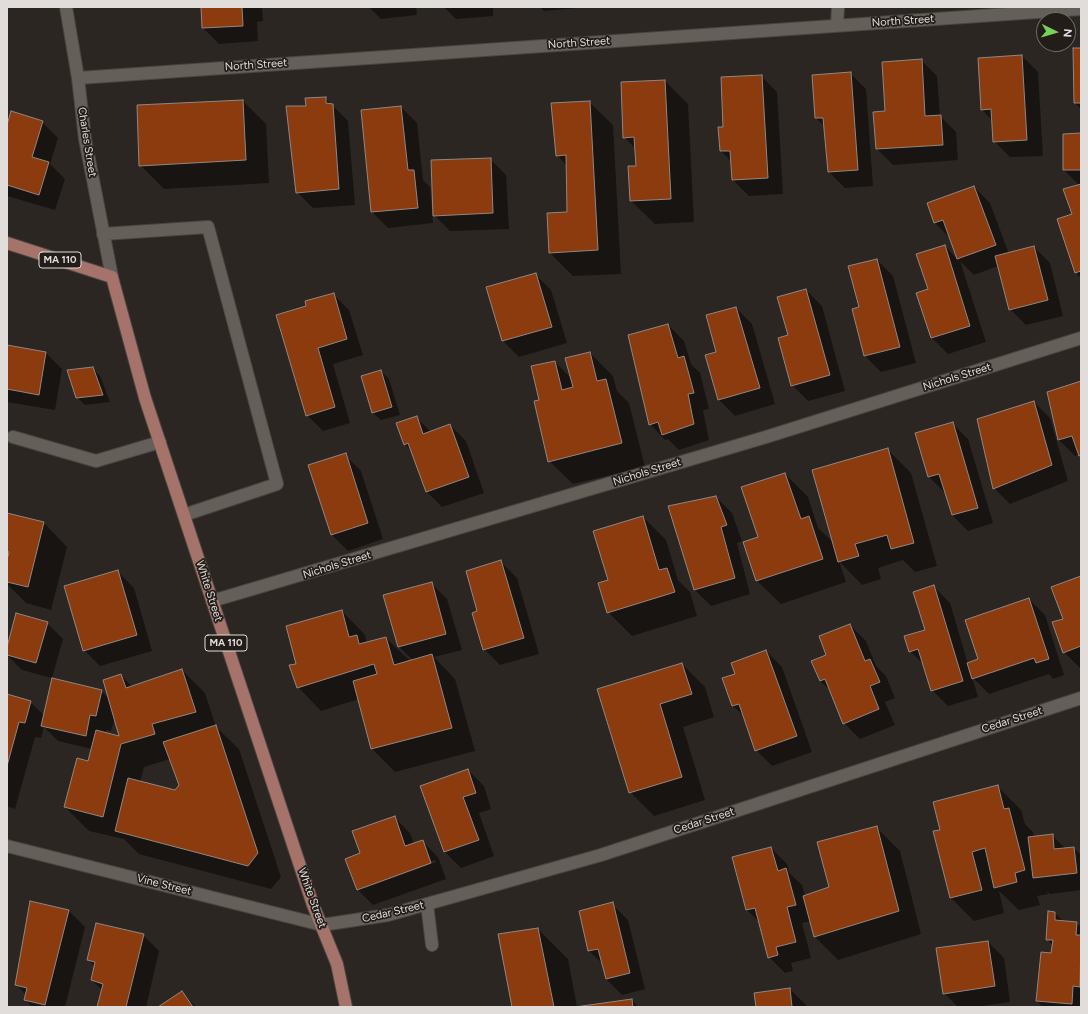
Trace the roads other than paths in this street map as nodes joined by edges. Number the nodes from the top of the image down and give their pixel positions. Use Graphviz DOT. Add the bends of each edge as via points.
graph roads {
  1 [pos="66,7"];
  2 [pos="838,7"];
  3 [pos="1081,9"];
  4 [pos="837,25"];
  5 [pos="78,78"];
  6 [pos="103,234"];
  7 [pos="7,243"];
  8 [pos="112,277"];
  9 [pos="1081,338"];
  10 [pos="13,437"];
  11 [pos="160,442"];
  12 [pos="184,515"];
  13 [pos="212,601"];
  14 [pos="1081,698"];
  15 [pos="7,846"];
  16 [pos="427,904"];
  17 [pos="322,925"];
  18 [pos="432,945"];
  19 [pos="346,1007"];
  1 -- 5 [label="street, Charles Street"];
  2 -- 4 [label="street"];
  3 -- 4 [label="street, North Street"];
  4 -- 5 [label="street, North Street"];
  5 -- 6 [label="street, Charles Street" via="85,139"];
  6 -- 8 [label="street, Charles Street"];
  6 -- 12 [label="street" via="208,227 277,484"];
  7 -- 8 [label="main road, MA 110"];
  8 -- 11 [label="main road, White Street / MA 110" via="145,398"];
  9 -- 13 [label="street, Nichols Street" via="766,437"];
  10 -- 11 [label="street" via="96,462"];
  11 -- 12 [label="main road, White Street / MA 110"];
  12 -- 13 [label="main road, White Street / MA 110"];
  13 -- 17 [label="main road, White Street / MA 110" via="308,890"];
  14 -- 16 [label="street, Cedar Street" via="601,855"];
  15 -- 17 [label="street, Vine Street"];
  16 -- 17 [label="street, Cedar Street" via="388,915"];
  16 -- 18 [label="street"];
  17 -- 19 [label="main road, White Street / MA 110" via="337,964"];
}
